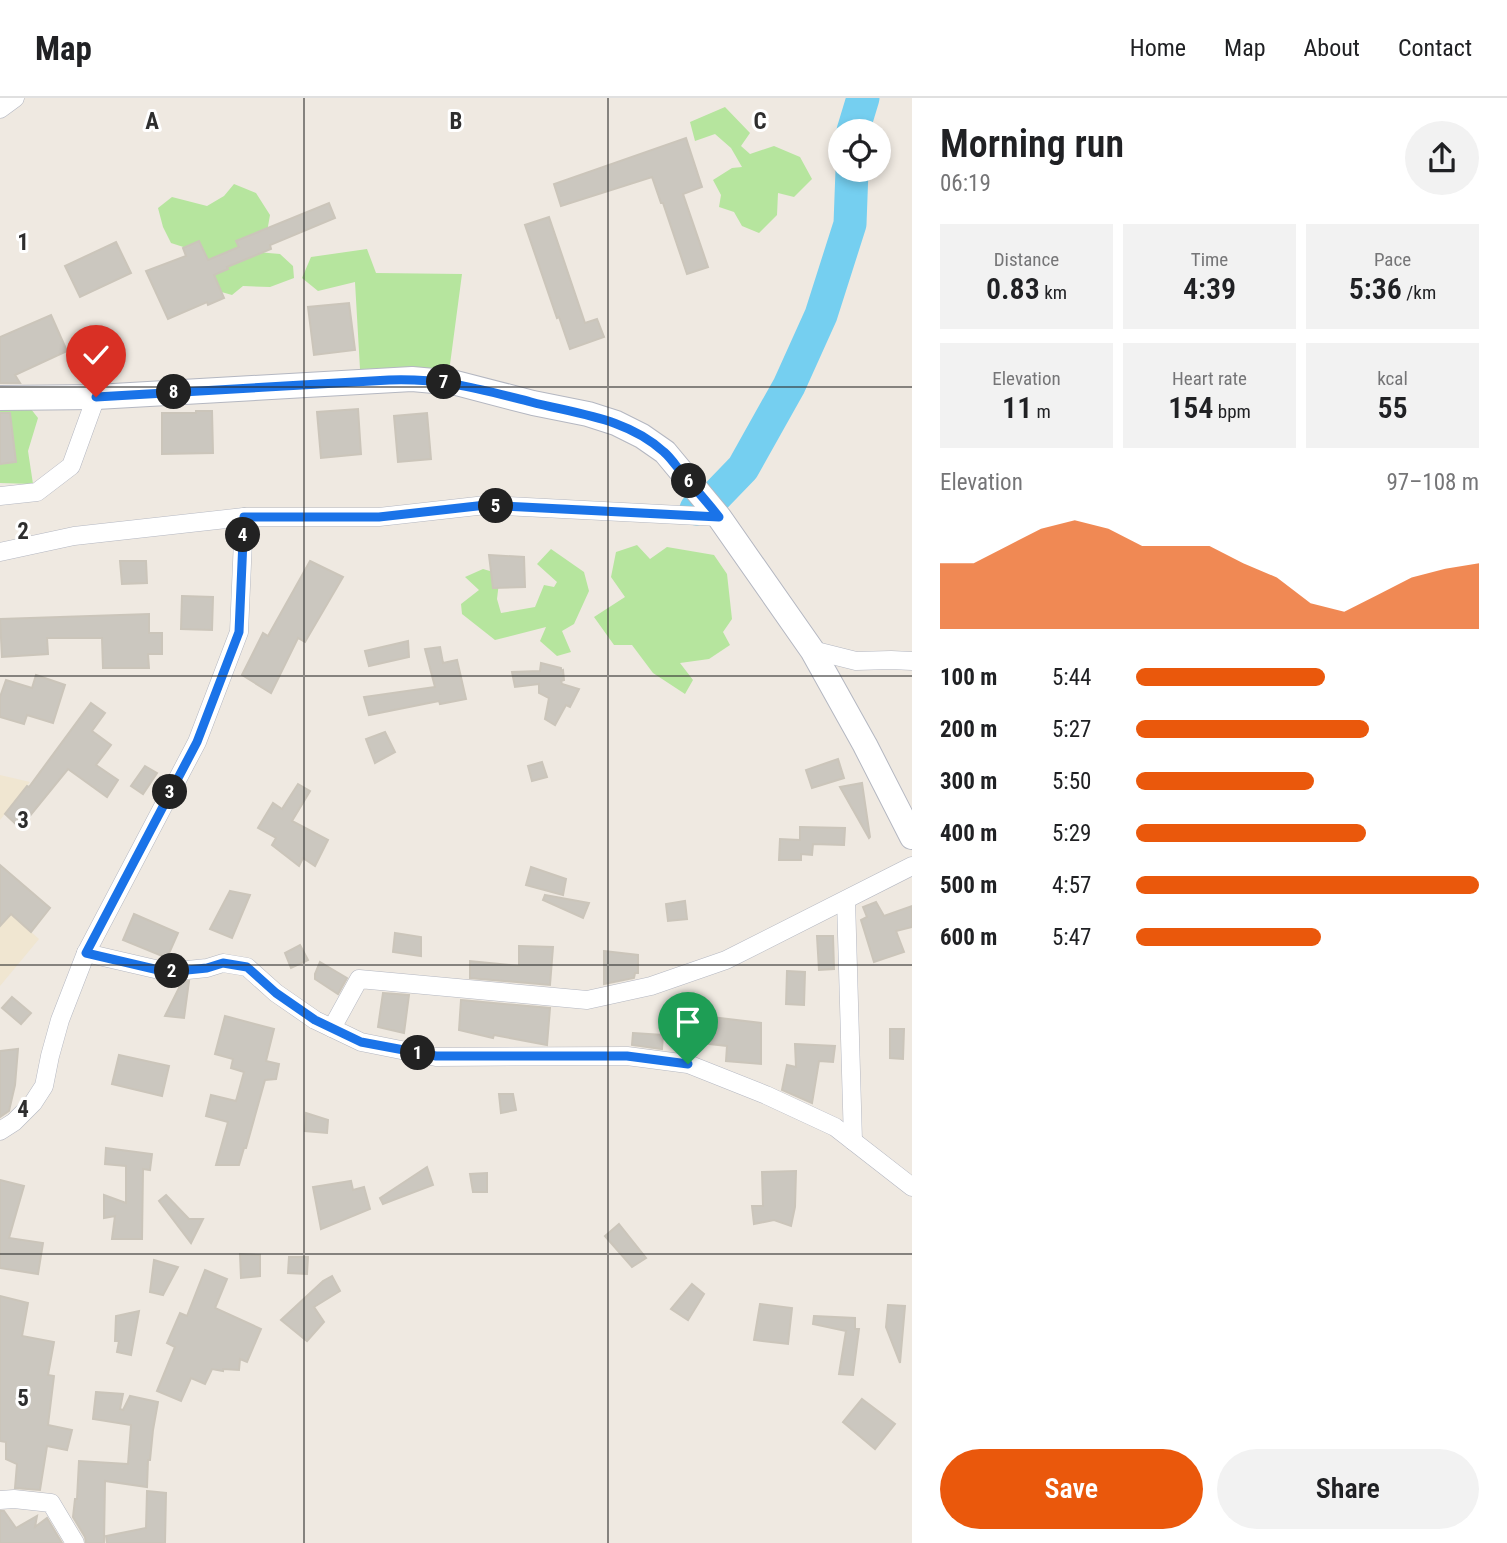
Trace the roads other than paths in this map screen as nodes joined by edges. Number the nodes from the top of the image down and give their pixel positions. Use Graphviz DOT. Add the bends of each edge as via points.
graph roads {
  1 [pos="15,98"];
  2 [pos="0,109"];
  3 [pos="96,397"];
  4 [pos="0,398"];
  5 [pos="0,496"];
  6 [pos="244,517"];
  7 [pos="719,517"];
  8 [pos="0,552"];
  9 [pos="812,650"];
  10 [pos="912,662"];
  11 [pos="912,837"];
  12 [pos="912,866"];
  13 [pos="846,900"];
  14 [pos="86,953"];
  15 [pos="332,1028"];
  16 [pos="0,1131"];
  17 [pos="853,1141"];
  18 [pos="912,1187"];
  19 [pos="0,1500"];
  20 [pos="75,1543"];
  1 -- 2 [label="street"];
  3 -- 4 [label="main road"];
  3 -- 5 [label="street" via="71,466 37,492"];
  3 -- 7 [label="main road" via="389,380 434,380 482,389 588,414 642,436 665,452"];
  6 -- 7 [label="street" via="379,517 486,505"];
  6 -- 8 [label="street" via="74,536"];
  6 -- 14 [label="street" via="239,632 197,742"];
  7 -- 9 [label="main road"];
  9 -- 10 [label="street" via="856,661"];
  9 -- 11 [label="main road"];
  12 -- 13 [label="street"];
  13 -- 15 [label="street" via="726,960 651,986 587,1000 359,979"];
  13 -- 17 [label="street"];
  14 -- 15 [label="street" via="167,972 223,963 247,967 276,993"];
  14 -- 16 [label="street" via="60,1020 44,1086 33,1103"];
  15 -- 17 [label="street" via="361,1042 436,1056 627,1056 688,1064 835,1127"];
  17 -- 18 [label="street"];
  19 -- 20 [label="street" via="51,1503"];
}
